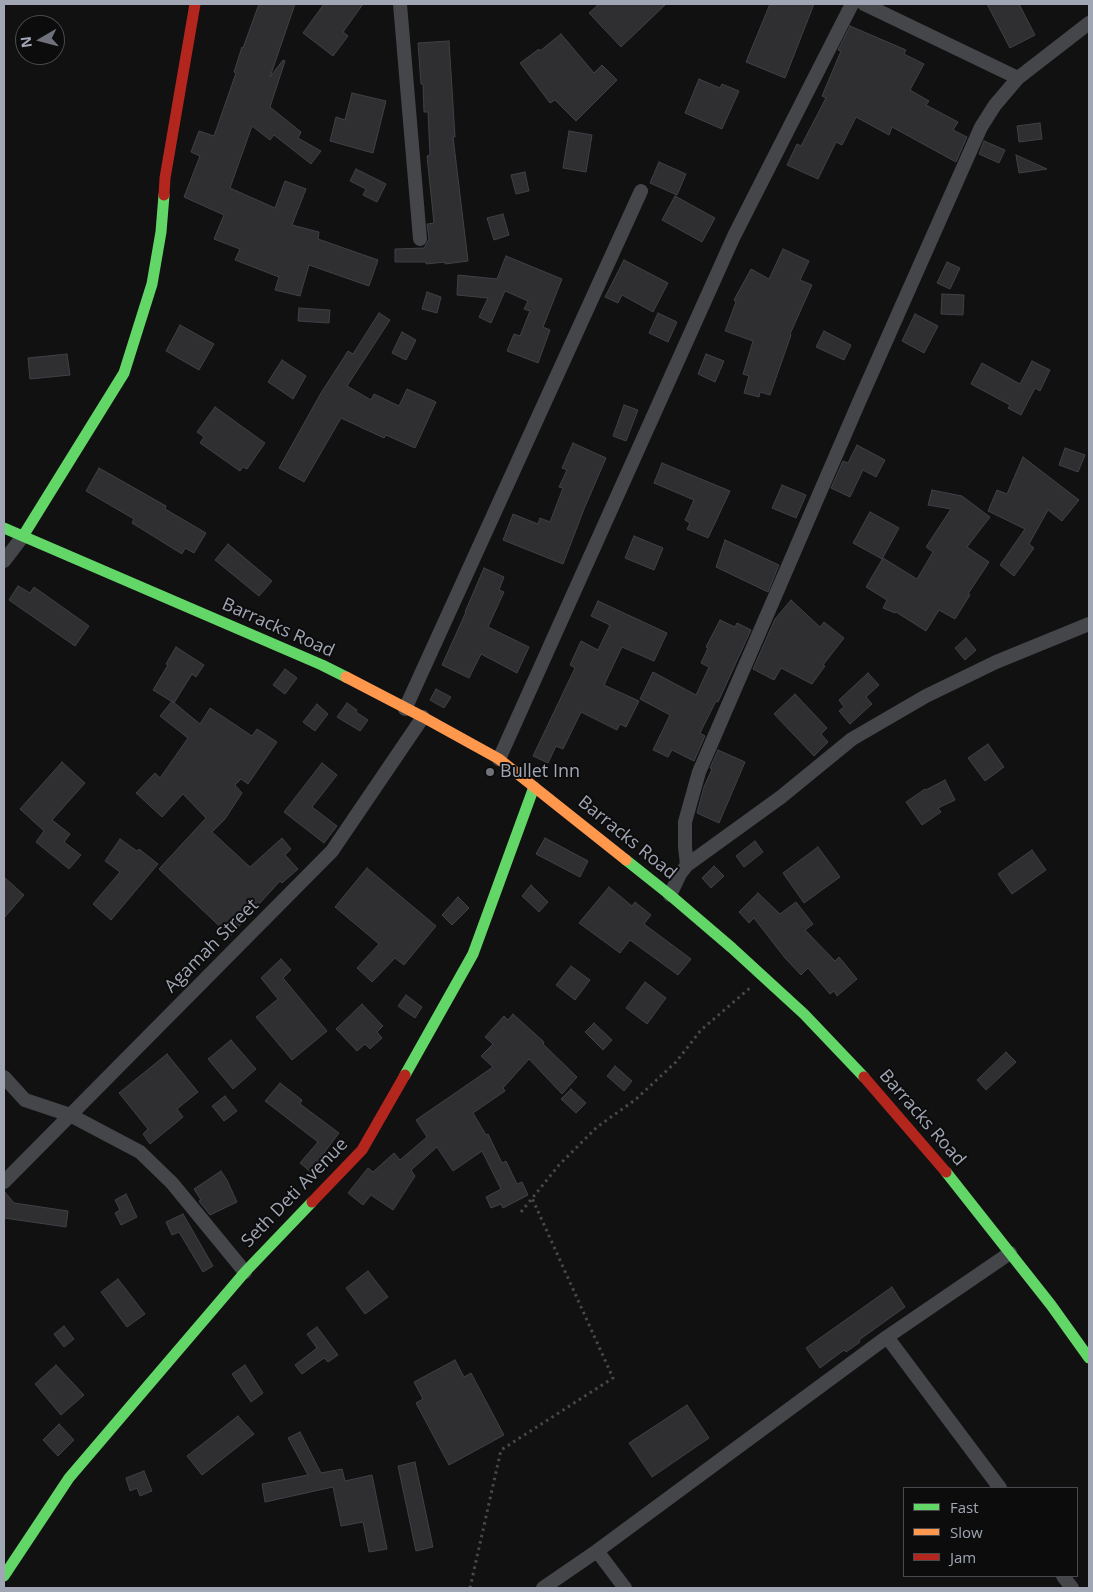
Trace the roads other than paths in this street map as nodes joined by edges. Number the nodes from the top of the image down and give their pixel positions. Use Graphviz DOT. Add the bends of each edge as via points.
graph roads {
  1 [pos="195,4"];
  2 [pos="400,4"];
  3 [pos="852,4"];
  4 [pos="864,4"];
  5 [pos="1089,23"];
  6 [pos="1018,78"];
  7 [pos="641,191"];
  8 [pos="420,239"];
  9 [pos="4,528"];
  10 [pos="23,536"];
  11 [pos="4,561"];
  12 [pos="1089,624"];
  13 [pos="404,709"];
  14 [pos="423,717"];
  15 [pos="499,759"];
  16 [pos="534,787"];
  17 [pos="687,865"];
  18 [pos="670,895"];
  19 [pos="4,1076"];
  20 [pos="70,1115"];
  21 [pos="4,1182"];
  22 [pos="1010,1253"];
  23 [pos="245,1272"];
  24 [pos="887,1337"];
  25 [pos="1089,1358"];
  26 [pos="999,1487"];
  27 [pos="597,1551"];
  28 [pos="4,1576"];
  29 [pos="1064,1577"];
  30 [pos="543,1588"];
  31 [pos="625,1588"];
  32 [pos="1072,1588"];
  1 -- 10 [label="street" via="165,178 161,232 152,284 124,373"];
  2 -- 8 [label="street"];
  3 -- 15 [label="street" via="734,236"];
  4 -- 6 [label="street"];
  5 -- 6 [label="street"];
  6 -- 17 [label="street" via="981,127 699,772 685,822"];
  7 -- 13 [label="street"];
  9 -- 10 [label="street, Barracks Road"];
  10 -- 11 [label="street"];
  10 -- 13 [label="street, Barracks Road" via="322,665"];
  12 -- 17 [label="street" via="979,670 866,730"];
  13 -- 14 [label="street, Barracks Road"];
  14 -- 15 [label="street, Barracks Road"];
  14 -- 20 [label="street, Agamah Street" via="332,851"];
  15 -- 16 [label="street, Barracks Road"];
  16 -- 18 [label="street, Barracks Road"];
  16 -- 23 [label="street, Seth Deti Avenue" via="473,954 362,1150"];
  17 -- 18 [label="street"];
  18 -- 22 [label="street, Barracks Road" via="804,1014 940,1163"];
  19 -- 20 [label="street" via="25,1100"];
  20 -- 21 [label="street, Agamah Street"];
  20 -- 23 [label="street" via="140,1152 172,1183"];
  22 -- 24 [label="street"];
  22 -- 25 [label="street, Barracks Road"];
  23 -- 28 [label="street, Seth Deti Avenue" via="69,1478"];
  24 -- 26 [label="street"];
  24 -- 27 [label="street"];
  27 -- 30 [label="street"];
  27 -- 31 [label="street"];
  29 -- 32 [label="street"];
}
